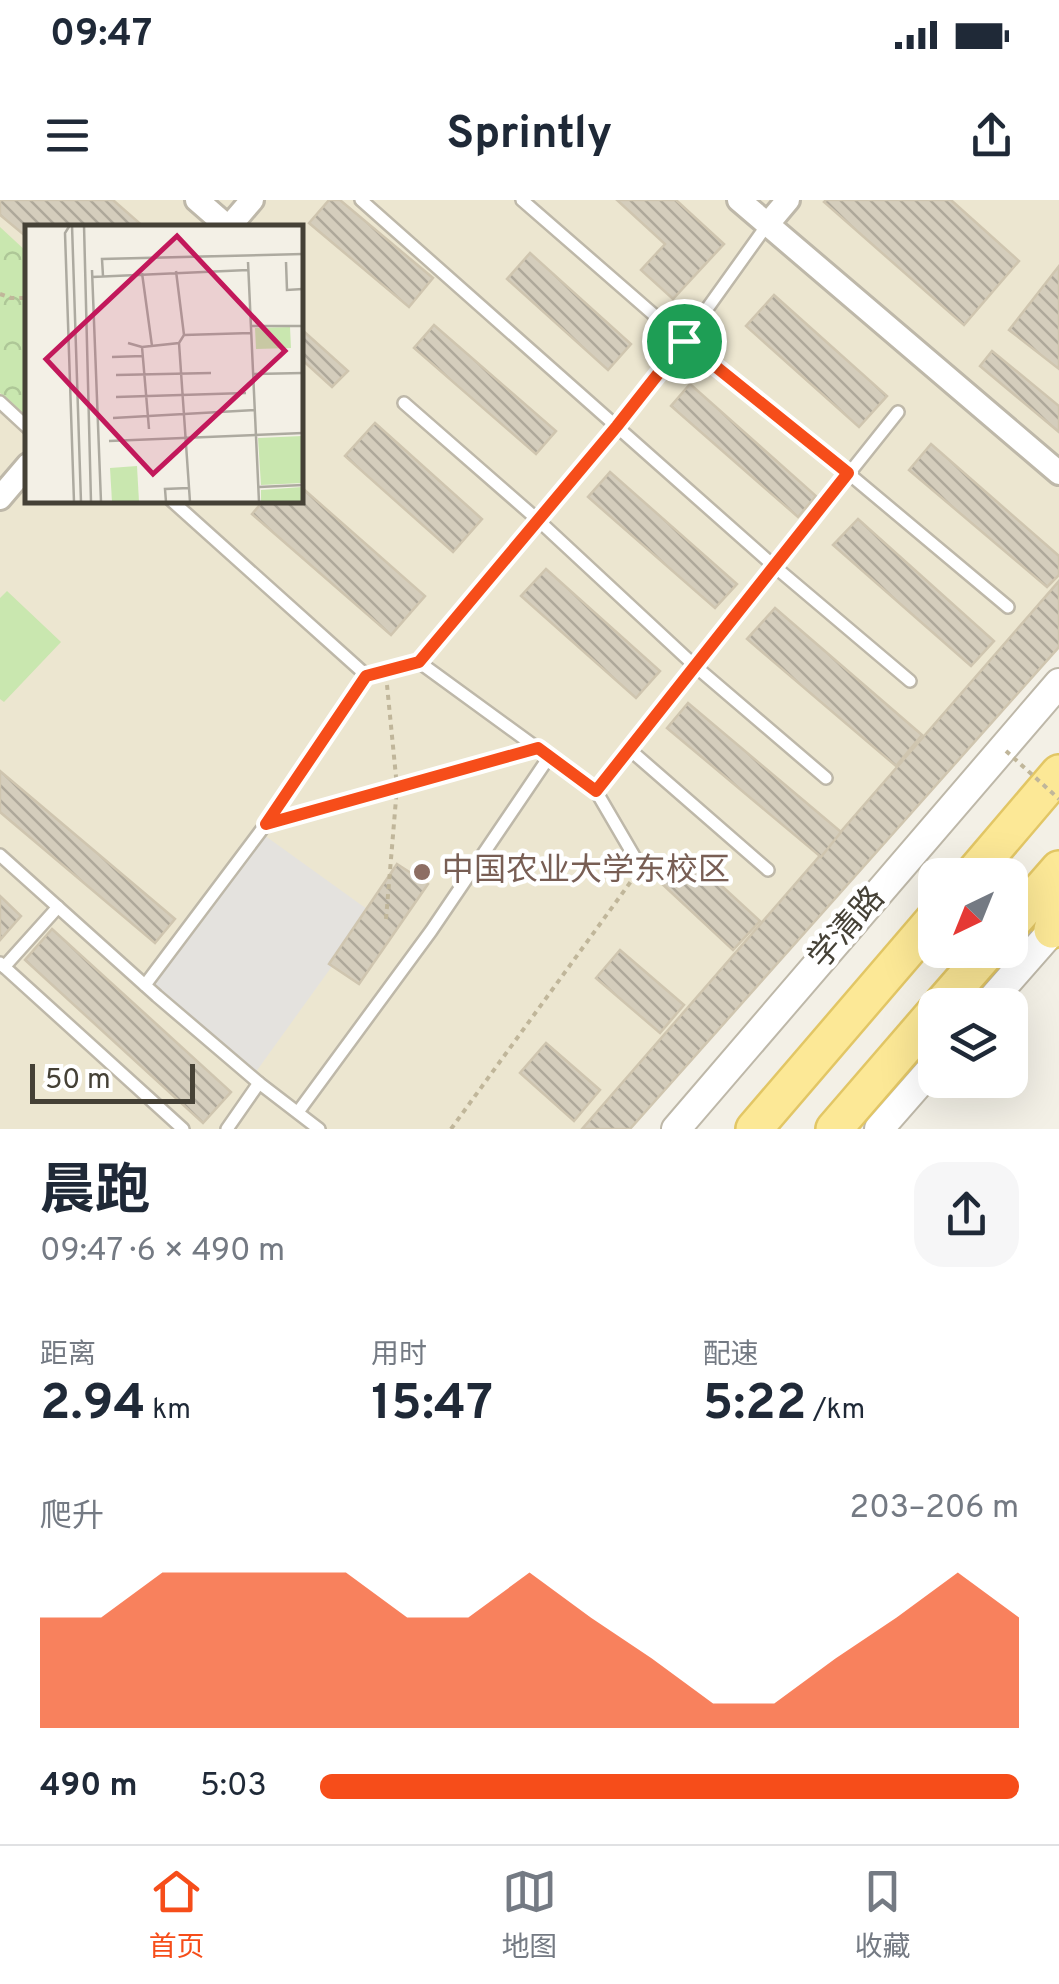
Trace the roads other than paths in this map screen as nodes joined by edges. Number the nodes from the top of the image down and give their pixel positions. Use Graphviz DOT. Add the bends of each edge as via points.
graph roads {
  1 [pos="197,200"];
  2 [pos="252,200"];
  3 [pos="361,200"];
  4 [pos="522,200"];
  5 [pos="739,200"];
  6 [pos="788,200"];
  7 [pos="226,225"];
  8 [pos="230,225"];
  9 [pos="767,225"];
  10 [pos="684,341"];
  11 [pos="0,402"];
  12 [pos="404,403"];
  13 [pos="898,412"];
  14 [pos="25,425"];
  15 [pos="617,426"];
  16 [pos="25,469"];
  17 [pos="848,473"];
  18 [pos="1059,473"];
  19 [pos="0,498"];
  20 [pos="172,502"];
  21 [pos="538,520"];
  22 [pos="774,566"];
  23 [pos="1008,606"];
  24 [pos="419,662"];
  25 [pos="695,666"];
  26 [pos="366,676"];
  27 [pos="910,680"];
  28 [pos="1059,682"];
  29 [pos="629,750"];
  30 [pos="549,757"];
  31 [pos="1059,774"];
  32 [pos="826,778"];
  33 [pos="596,791"];
  34 [pos="0,854"];
  35 [pos="987,858"];
  36 [pos="640,868"];
  37 [pos="1059,869"];
  38 [pos="768,870"];
  39 [pos="1028,905"];
  40 [pos="58,907"];
  41 [pos="1057,919"];
  42 [pos="918,938"];
  43 [pos="2,965"];
  44 [pos="973,968"];
  45 [pos="145,985"];
  46 [pos="956,988"];
  47 [pos="1001,988"];
  48 [pos="918,1032"];
  49 [pos="259,1082"];
  50 [pos="918,1084"];
  51 [pos="298,1112"];
  52 [pos="184,1129"];
  53 [pos="226,1129"];
  54 [pos="320,1129"];
  55 [pos="676,1129"];
  56 [pos="754,1129"];
  57 [pos="834,1129"];
  58 [pos="879,1129"];
  1 -- 7 [label="street"];
  2 -- 8 [label="street"];
  3 -- 15 [label="lane"];
  4 -- 10 [label="lane"];
  5 -- 9 [label="street"];
  6 -- 9 [label="street"];
  9 -- 10 [label="lane"];
  9 -- 18 [label="street"];
  10 -- 15 [label="lane"];
  10 -- 17 [label="lane"];
  11 -- 14 [label="lane"];
  12 -- 21 [label="lane"];
  13 -- 17 [label="lane"];
  15 -- 21 [label="lane"];
  15 -- 22 [label="lane"];
  16 -- 19 [label="street"];
  17 -- 22 [label="lane"];
  17 -- 23 [label="lane"];
  20 -- 26 [label="lane"];
  21 -- 24 [label="lane"];
  21 -- 25 [label="lane"];
  22 -- 25 [label="lane"];
  22 -- 27 [label="lane"];
  24 -- 26 [label="lane"];
  24 -- 30 [label="lane"];
  25 -- 29 [label="lane"];
  25 -- 32 [label="lane"];
  26 -- 45 [label="lane"];
  28 -- 55 [label="street, 学清路"];
  29 -- 33 [label="lane"];
  29 -- 38 [label="lane"];
  30 -- 33 [label="lane"];
  30 -- 51 [label="lane"];
  31 -- 35 [label="main road"];
  33 -- 36 [label="lane"];
  34 -- 40 [label="lane"];
  37 -- 39 [label="main road"];
  40 -- 43 [label="lane"];
  40 -- 45 [label="lane"];
  41 -- 47 [label="street"];
  42 -- 56 [label="main road, 学清路"];
  43 -- 52 [label="lane"];
  44 -- 46 [label="main road"];
  45 -- 49 [label="lane"];
  48 -- 57 [label="main road"];
  49 -- 51 [label="lane"];
  49 -- 53 [label="lane"];
  50 -- 58 [label="street"];
  51 -- 54 [label="lane"];
}
